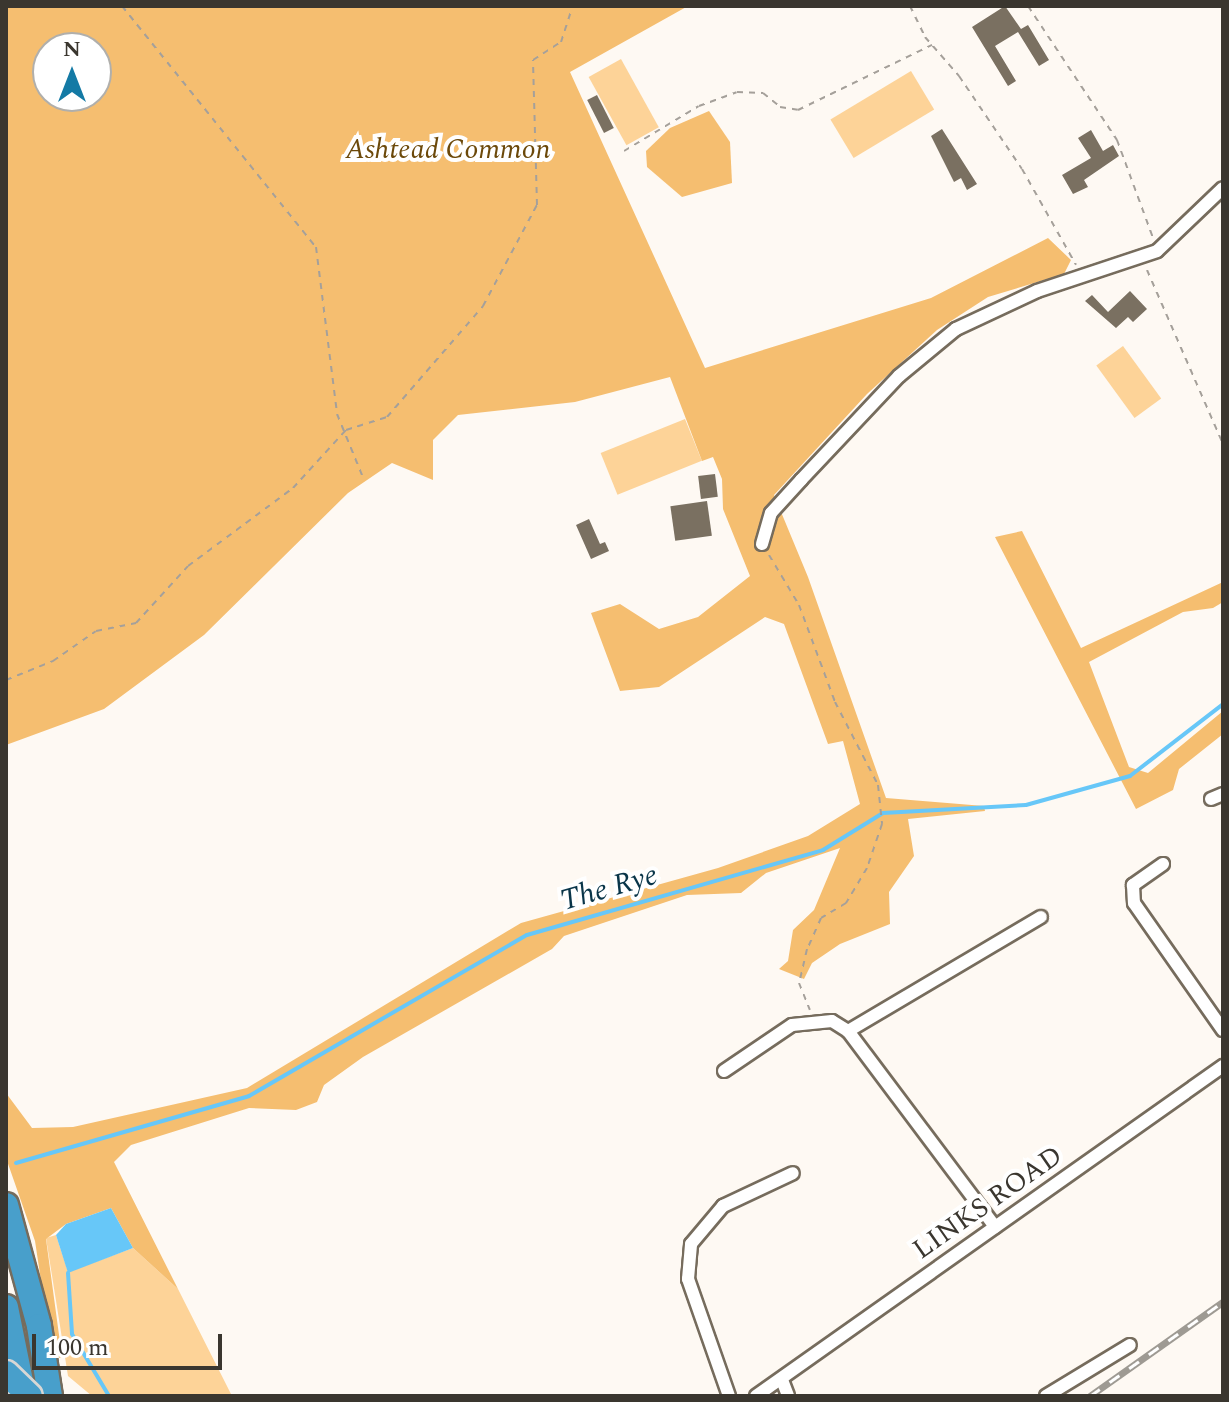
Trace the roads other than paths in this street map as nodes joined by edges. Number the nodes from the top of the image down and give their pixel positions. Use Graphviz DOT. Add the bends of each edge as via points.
graph roads {
  1 [pos="1223,188"];
  2 [pos="762,544"];
  3 [pos="1163,864"];
  4 [pos="1041,917"];
  5 [pos="1223,1030"];
  6 [pos="848,1031"];
  7 [pos="1223,1066"];
  8 [pos="724,1071"];
  9 [pos="793,1173"];
  10 [pos="6,1205"];
  11 [pos="995,1227"];
  12 [pos="6,1307"];
  13 [pos="1130,1345"];
  14 [pos="6,1373"];
  15 [pos="782,1380"];
  16 [pos="24,1396"];
  17 [pos="30,1396"];
  18 [pos="50,1396"];
  19 [pos="729,1396"];
  20 [pos="756,1396"];
  21 [pos="788,1396"];
  22 [pos="1046,1396"];
  1 -- 2 [label="street" via="1157,251 956,329 899,376 771,513"];
  3 -- 5 [label="street" via="1133,885 1134,903"];
  4 -- 6 [label="street"];
  6 -- 8 [label="street" via="818,1019 792,1025"];
  6 -- 11 [label="street"];
  7 -- 11 [label="street, LINKS ROAD"];
  9 -- 19 [label="street" via="723,1206 691,1244 688,1279"];
  10 -- 18 [label="highway" via="39,1326"];
  11 -- 15 [label="street, LINKS ROAD"];
  12 -- 16 [label="highway"];
  13 -- 22 [label="street"];
  14 -- 17 [label="highway, bridge"];
  15 -- 20 [label="street, LINKS ROAD"];
  15 -- 21 [label="street"];
}
